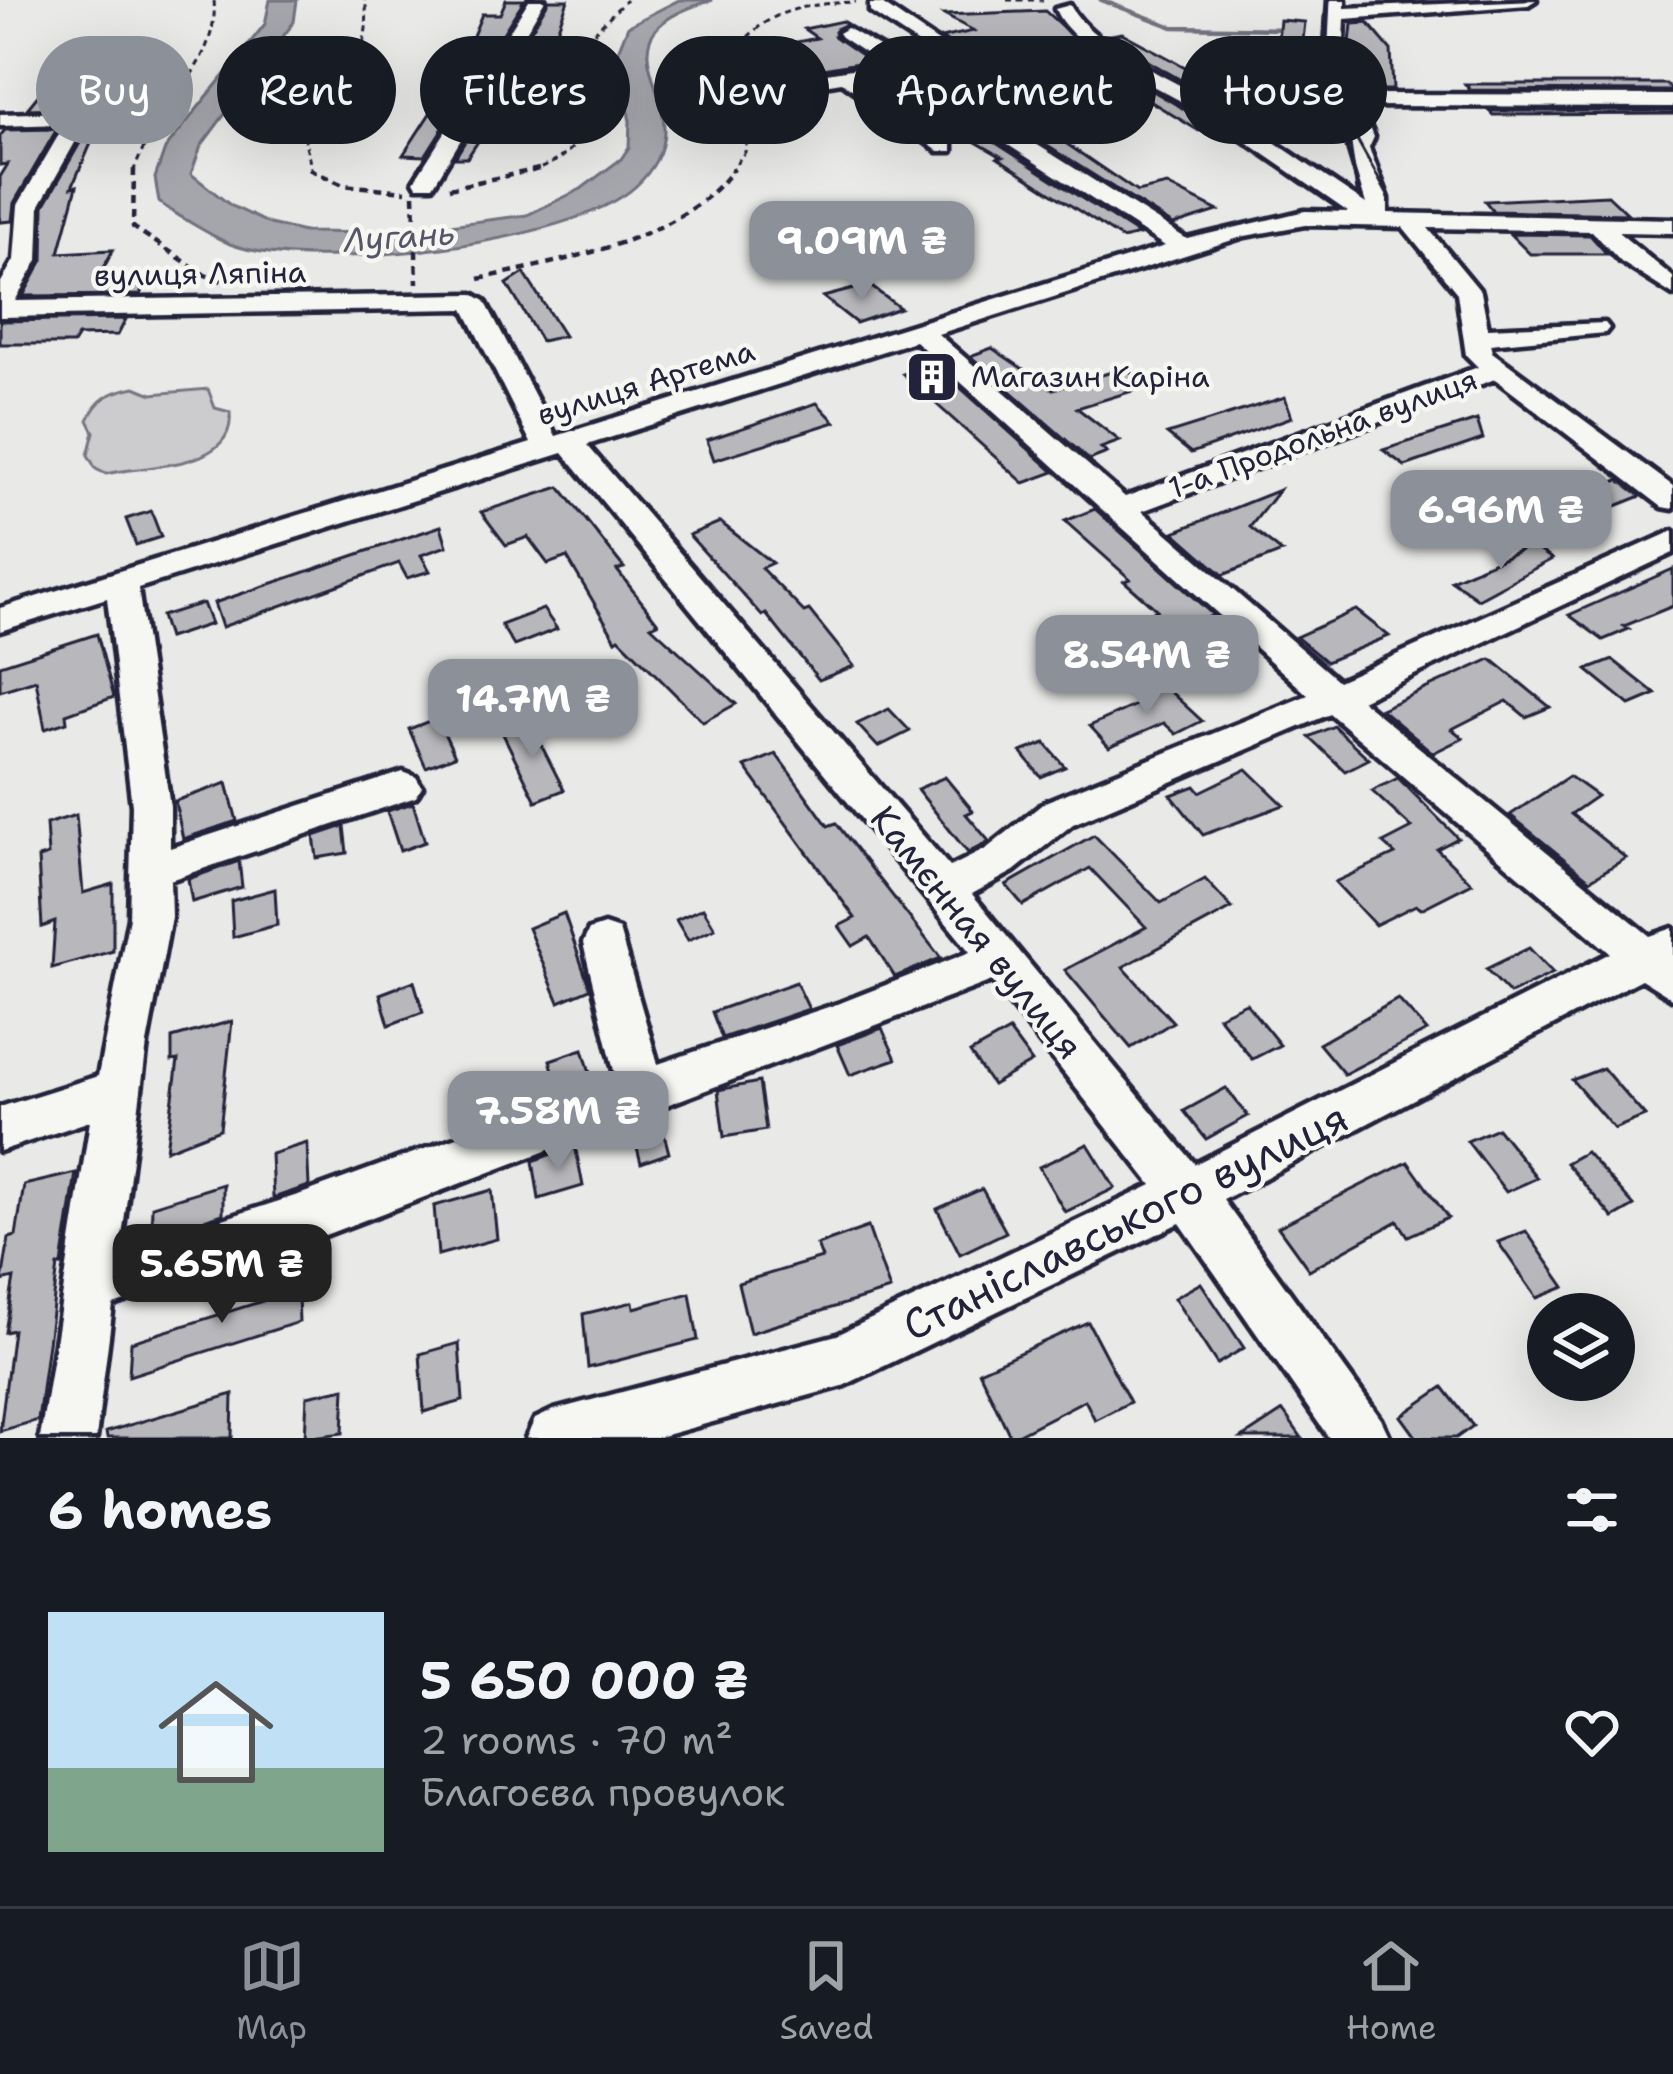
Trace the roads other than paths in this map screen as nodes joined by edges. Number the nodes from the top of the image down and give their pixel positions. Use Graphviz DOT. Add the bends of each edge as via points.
graph roads {
  1 [pos="536,0"];
  2 [pos="1528,0"];
  3 [pos="1053,4"];
  4 [pos="1326,4"];
  5 [pos="870,5"];
  6 [pos="847,33"];
  7 [pos="919,36"];
  8 [pos="1330,36"];
  9 [pos="853,37"];
  10 [pos="853,75"];
  11 [pos="846,76"];
  12 [pos="829,79"];
  13 [pos="1387,100"];
  14 [pos="1673,101"];
  15 [pos="36,119"];
  16 [pos="0,120"];
  17 [pos="64,144"];
  18 [pos="1019,144"];
  19 [pos="1354,144"];
  20 [pos="1361,144"];
  21 [pos="945,147"];
  22 [pos="1359,148"];
  23 [pos="424,187"];
  24 [pos="1377,221"];
  25 [pos="1411,222"];
  26 [pos="1599,225"];
  27 [pos="1673,226"];
  28 [pos="1183,248"];
  29 [pos="1673,288"];
  30 [pos="473,301"];
  31 [pos="0,307"];
  32 [pos="1596,328"];
  33 [pos="919,332"];
  34 [pos="1475,338"];
  35 [pos="1496,370"];
  36 [pos="554,444"];
  37 [pos="1673,500"];
  38 [pos="1120,509"];
  39 [pos="1673,542"];
  40 [pos="121,581"];
  41 [pos="0,620"];
  42 [pos="1334,698"];
  43 [pos="403,787"];
  44 [pos="150,872"];
  45 [pos="944,889"];
  46 [pos="604,944"];
  47 [pos="1000,958"];
  48 [pos="1664,960"];
  49 [pos="642,1090"];
  50 [pos="118,1091"];
  51 [pos="0,1129"];
  52 [pos="1188,1193"];
  53 [pos="90,1287"];
  54 [pos="68,1438"];
  55 [pos="554,1438"];
  56 [pos="1362,1438"];
  1 -- 23 [label="street"];
  2 -- 4 [label="street"];
  3 -- 24 [label="street" via="1090,39"];
  4 -- 8 [label="street"];
  5 -- 7 [label="street"];
  6 -- 9 [label="street"];
  10 -- 11 [label="street"];
  11 -- 12 [label="street"];
  11 -- 21 [label="street"];
  13 -- 14 [label="street"];
  15 -- 16 [label="street"];
  17 -- 31 [label="street" via="29,205 26,260"];
  18 -- 28 [label="street"];
  19 -- 22 [label="street"];
  20 -- 22 [label="street"];
  22 -- 24 [label="street"];
  24 -- 25 [label="street, вулиця Артема"];
  24 -- 28 [label="street, вулиця Артема" via="1306,218"];
  25 -- 26 [label="street, вулиця Артема"];
  25 -- 34 [label="street, 1-а Продольна вулиця" via="1469,292"];
  26 -- 27 [label="street, вулиця Артема"];
  26 -- 29 [label="street"];
  28 -- 33 [label="street, вулиця Артема"];
  30 -- 31 [label="street, вулиця Ляпіна"];
  30 -- 36 [label="street, Камєнная вулиця"];
  32 -- 34 [label="street"];
  33 -- 36 [label="street, вулиця Артема"];
  33 -- 38 [label="street"];
  34 -- 35 [label="street, 1-а Продольна вулиця"];
  35 -- 37 [label="street"];
  35 -- 38 [label="street, 1-а Продольна вулиця"];
  36 -- 40 [label="street, вулиця Артема"];
  36 -- 45 [label="street, Камєнная вулиця"];
  38 -- 42 [label="street"];
  39 -- 42 [label="street"];
  40 -- 41 [label="street, вулиця Артема"];
  40 -- 44 [label="street" via="151,806"];
  42 -- 45 [label="street" via="1059,813 1000,860"];
  42 -- 48 [label="street"];
  43 -- 44 [label="street"];
  44 -- 50 [label="street" via="150,917"];
  45 -- 47 [label="street, Камєнная вулиця"];
  46 -- 49 [label="street"];
  47 -- 49 [label="street"];
  47 -- 52 [label="street, Камєнная вулиця"];
  48 -- 52 [label="street, Станіславського вулиця"];
  49 -- 53 [label="street" via="304,1217"];
  50 -- 51 [label="street"];
  50 -- 53 [label="street"];
  52 -- 55 [label="street, Станіславського вулиця" via="843,1360"];
  52 -- 56 [label="street, Камєнная вулиця"];
  53 -- 54 [label="street"];
}
